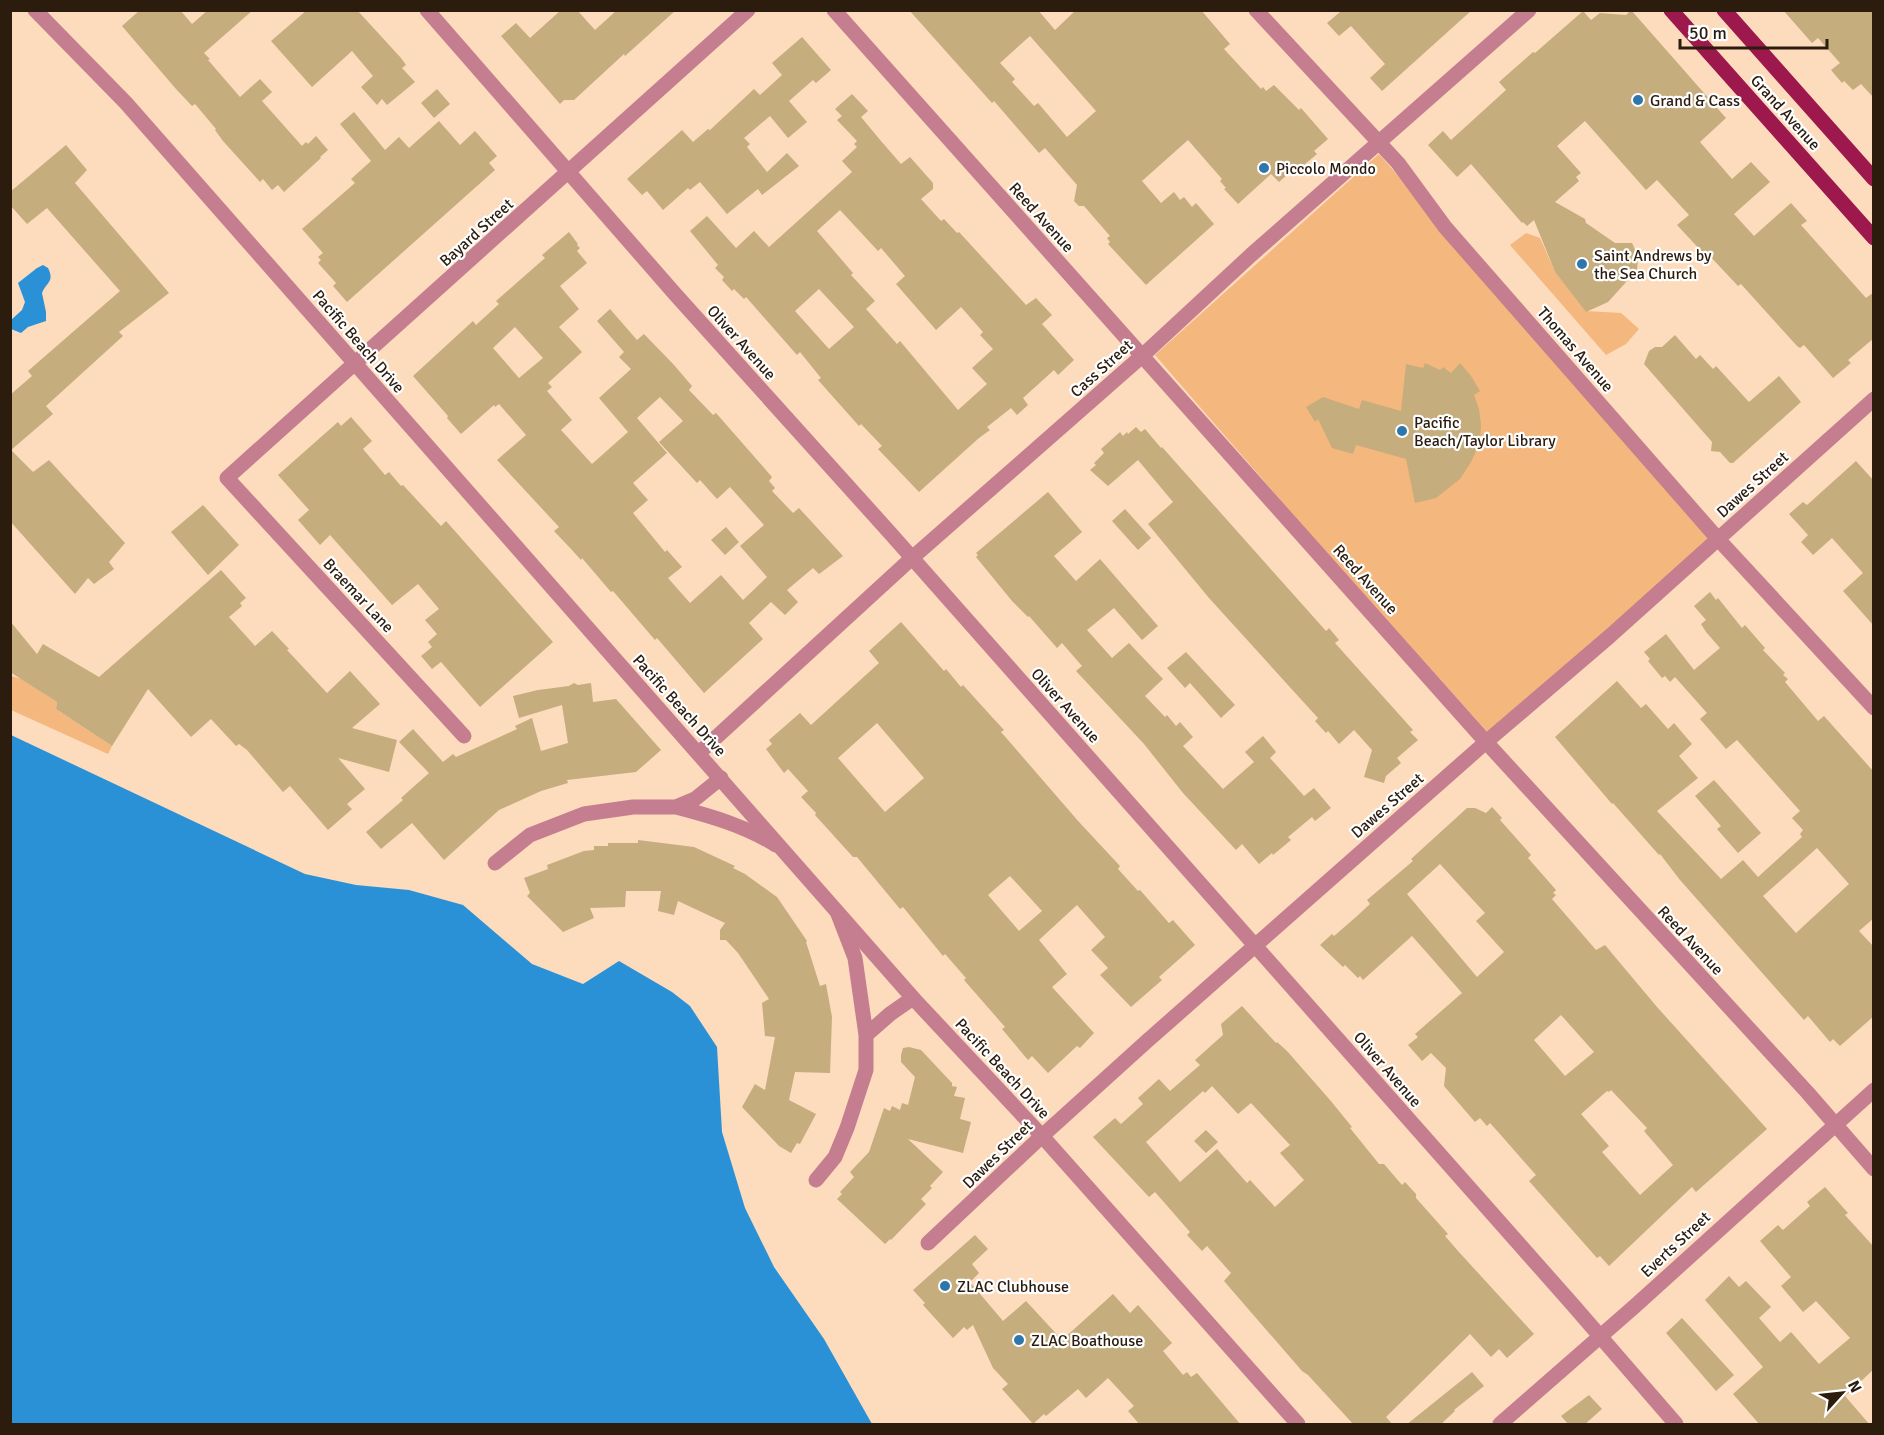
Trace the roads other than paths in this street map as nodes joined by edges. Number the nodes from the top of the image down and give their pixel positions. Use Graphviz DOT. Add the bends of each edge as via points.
graph roads {
  1 [pos="35,10"];
  2 [pos="427,10"];
  3 [pos="748,10"];
  4 [pos="834,10"];
  5 [pos="1256,10"];
  6 [pos="1529,10"];
  7 [pos="1671,10"];
  8 [pos="1724,10"];
  9 [pos="1380,143"];
  10 [pos="570,172"];
  11 [pos="1874,179"];
  12 [pos="1874,238"];
  13 [pos="1142,356"];
  14 [pos="355,364"];
  15 [pos="1874,399"];
  16 [pos="227,478"];
  17 [pos="1718,539"];
  18 [pos="912,558"];
  19 [pos="1874,708"];
  20 [pos="464,736"];
  21 [pos="1486,742"];
  22 [pos="699,753"];
  23 [pos="721,778"];
  24 [pos="676,807"];
  25 [pos="783,849"];
  26 [pos="495,863"];
  27 [pos="835,909"];
  28 [pos="1255,945"];
  29 [pos="913,998"];
  30 [pos="866,1035"];
  31 [pos="1874,1090"];
  32 [pos="1835,1123"];
  33 [pos="1042,1136"];
  34 [pos="1874,1169"];
  35 [pos="816,1180"];
  36 [pos="928,1243"];
  37 [pos="1600,1338"];
  38 [pos="1298,1425"];
  39 [pos="1500,1425"];
  40 [pos="1676,1425"];
  1 -- 14 [label="street, Pacific Beach Drive" via="126,103"];
  2 -- 10 [label="street, Oliver Avenue"];
  3 -- 10 [label="street, Bayard Street"];
  4 -- 13 [label="street, Reed Avenue"];
  5 -- 9 [label="street, Thomas Avenue"];
  6 -- 9 [label="street, Cass Street"];
  7 -- 12 [label="main road, Grand Avenue"];
  8 -- 11 [label="main road, Grand Avenue"];
  9 -- 13 [label="street, Cass Street"];
  9 -- 17 [label="street, Thomas Avenue" via="1445,227"];
  10 -- 14 [label="street, Bayard Street"];
  10 -- 18 [label="street, Oliver Avenue"];
  13 -- 18 [label="street, Cass Street"];
  13 -- 21 [label="street, Reed Avenue"];
  14 -- 16 [label="street, Bayard Street"];
  14 -- 22 [label="street, Pacific Beach Drive"];
  15 -- 17 [label="street, Dawes Street"];
  16 -- 20 [label="street, Braemar Lane"];
  17 -- 19 [label="street, Thomas Avenue"];
  17 -- 21 [label="street, Dawes Street"];
  18 -- 22 [label="street, Cass Street"];
  18 -- 28 [label="street, Oliver Avenue"];
  21 -- 28 [label="street, Dawes Street"];
  21 -- 32 [label="street, Reed Avenue"];
  22 -- 23 [label="street, Pacific Beach Drive"];
  23 -- 24 [label="street" via="695,799"];
  23 -- 25 [label="street, Pacific Beach Drive"];
  24 -- 25 [label="street" via="727,821"];
  24 -- 26 [label="street" via="633,807 584,814 530,835"];
  25 -- 27 [label="street, Pacific Beach Drive"];
  27 -- 29 [label="street, Pacific Beach Drive"];
  27 -- 30 [label="street" via="855,958"];
  28 -- 33 [label="street, Dawes Street"];
  28 -- 37 [label="street, Oliver Avenue"];
  29 -- 30 [label="street"];
  29 -- 33 [label="street, Pacific Beach Drive"];
  30 -- 35 [label="street" via="866,1070 847,1128 835,1157"];
  31 -- 32 [label="street, Everts Street"];
  32 -- 34 [label="street, Reed Avenue"];
  32 -- 37 [label="street, Everts Street"];
  33 -- 36 [label="street, Dawes Street"];
  33 -- 38 [label="street, Pacific Beach Drive"];
  37 -- 39 [label="street, Everts Street"];
  37 -- 40 [label="street, Oliver Avenue"];
}
